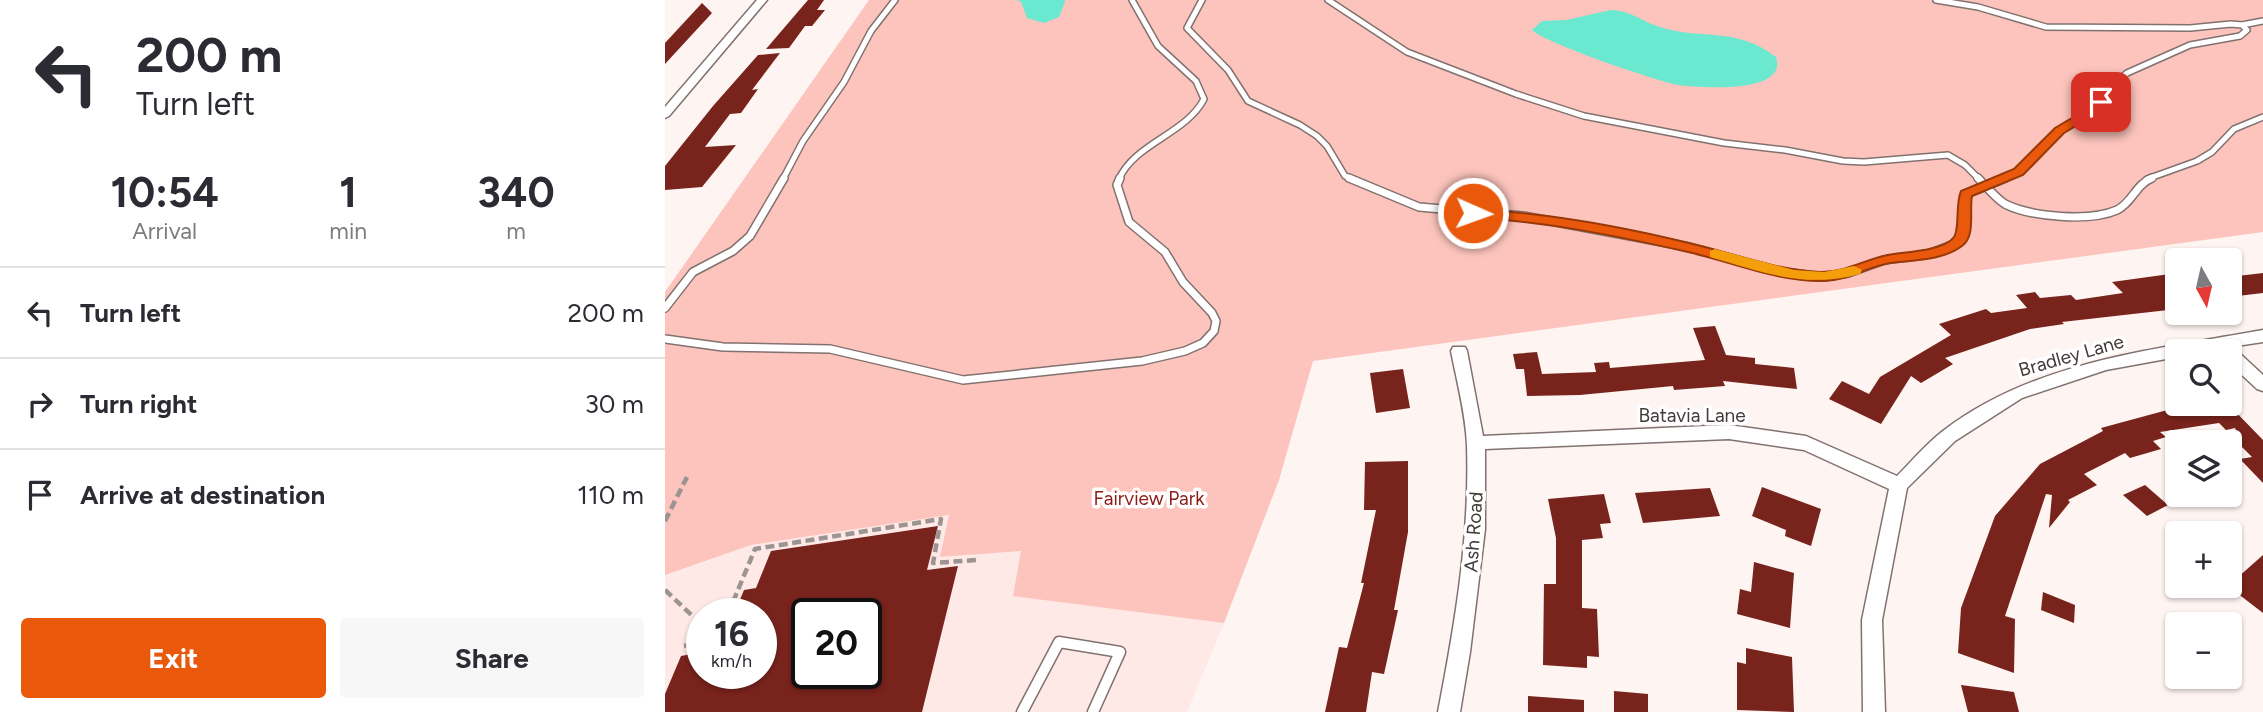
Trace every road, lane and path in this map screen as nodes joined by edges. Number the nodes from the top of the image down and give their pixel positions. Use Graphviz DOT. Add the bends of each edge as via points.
graph roads {
  1 [pos="762,0"];
  2 [pos="895,0"];
  3 [pos="1132,0"];
  4 [pos="1202,0"];
  5 [pos="1328,0"];
  6 [pos="1936,0"];
  7 [pos="2263,21"];
  8 [pos="2242,25"];
  9 [pos="665,114"];
  10 [pos="2263,117"];
  11 [pos="1986,185"];
  12 [pos="665,308"];
  13 [pos="2263,336"];
  14 [pos="665,339"];
  15 [pos="2242,343"];
  16 [pos="1459,351"];
  17 [pos="2165,356"];
  18 [pos="2242,365"];
  19 [pos="2263,385"];
  20 [pos="1476,443"];
  21 [pos="687,477"];
  22 [pos="1899,485"];
  23 [pos="665,521"];
  24 [pos="977,560"];
  25 [pos="665,590"];
  26 [pos="735,598"];
  27 [pos="686,610"];
  28 [pos="1021,712"];
  29 [pos="1093,712"];
  30 [pos="1449,712"];
  31 [pos="1874,712"];
  1 -- 9 [label="street"];
  2 -- 12 [label="lane" via="803,141 750,236 733,251 693,272"];
  3 -- 14 [label="lane" via="1144,14 1157,45 1202,88 1203,101 1194,118 1124,170 1117,185 1129,222 1165,252 1183,282 1212,313 1214,331 1203,343 1177,354 1142,360 963,380 830,349 723,347"];
  4 -- 11 [label="lane" via="1188,30 1228,71 1248,101 1311,132 1327,146 1345,176 1419,207 1523,216 1824,277 1884,260 1929,254 1957,243 1963,235 1964,197"];
  5 -- 11 [label="lane" via="1407,52 1584,116 1843,161 1944,154 1960,161"];
  6 -- 8 [label="lane" via="2046,27"];
  7 -- 8 [label="lane"];
  8 -- 11 [label="lane" via="2247,29 2243,35 2190,45 2127,72 2097,107 2060,130 2018,172"];
  10 -- 11 [label="lane" via="2237,127 2197,161 2143,181 2122,207 2110,213 2026,213 2003,203"];
  13 -- 15 [label="street, Bradley Lane"];
  16 -- 20 [label="street, Ash Road"];
  17 -- 22 [label="street, Bradley Lane" via="2105,363 2016,394 1949,436"];
  18 -- 19 [label="street"];
  20 -- 22 [label="street, Batavia Lane" via="1730,432 1806,443"];
  20 -- 30 [label="street, Ash Road" via="1476,529"];
  21 -- 23 [label="path"];
  22 -- 31 [label="street" via="1872,620"];
  24 -- 26 [label="path" via="933,564 941,519 755,549"];
  25 -- 27 [label="path"];
  28 -- 29 [label="lane" via="1059,642 1119,652"];
}
